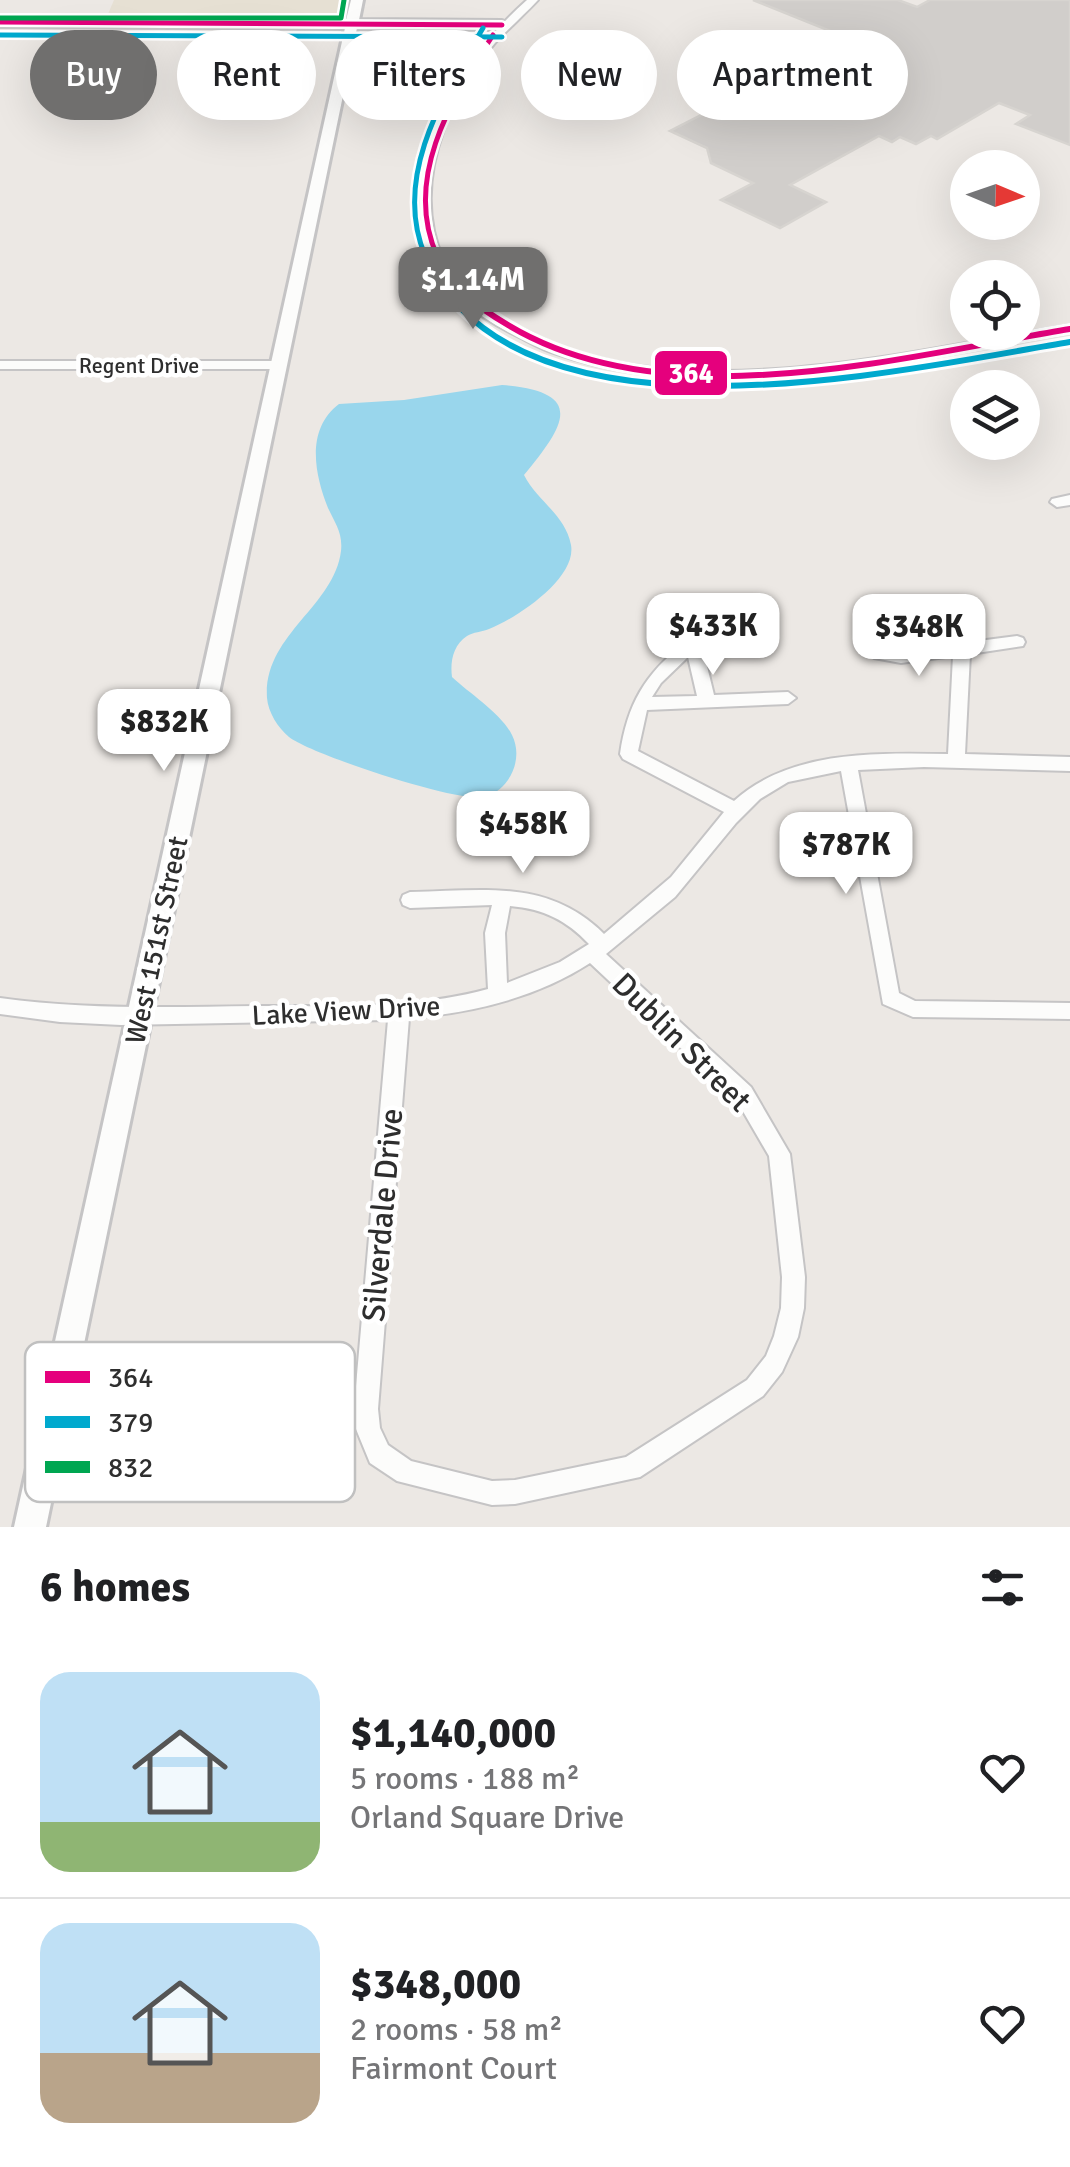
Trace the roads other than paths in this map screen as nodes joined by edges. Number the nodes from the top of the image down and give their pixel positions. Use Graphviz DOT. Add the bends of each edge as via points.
graph roads {
  1 [pos="357,0"];
  2 [pos="533,0"];
  3 [pos="0,22"];
  4 [pos="351,30"];
  5 [pos="498,30"];
  6 [pos="0,31"];
  7 [pos="336,34"];
  8 [pos="336,35"];
  9 [pos="336,100"];
  10 [pos="444,120"];
  11 [pos="1070,329"];
  12 [pos="279,365"];
  13 [pos="0,366"];
  14 [pos="683,601"];
  15 [pos="870,622"];
  16 [pos="1017,642"];
  17 [pos="694,645"];
  18 [pos="962,650"];
  19 [pos="788,698"];
  20 [pos="706,701"];
  21 [pos="639,704"];
  22 [pos="956,762"];
  23 [pos="848,764"];
  24 [pos="1070,766"];
  25 [pos="737,811"];
  26 [pos="504,899"];
  27 [pos="410,900"];
  28 [pos="598,949"];
  29 [pos="498,994"];
  30 [pos="0,1006"];
  31 [pos="1070,1011"];
  32 [pos="399,1013"];
  33 [pos="139,1017"];
  34 [pos="70,1342"];
  35 [pos="678,1437"];
  36 [pos="35,1502"];
  37 [pos="30,1527"];
  1 -- 4 [label="street, West 151st Street"];
  2 -- 5 [label="street"];
  3 -- 7 [label="street"];
  6 -- 8 [label="street"];
  9 -- 12 [label="street, West 151st Street"];
  10 -- 11 [label="street" via="427,177 425,218 434,254 450,283 512,331 611,364 744,374"];
  12 -- 13 [label="street, Regent Drive"];
  12 -- 33 [label="street, West 151st Street"];
  14 -- 17 [label="street"];
  15 -- 18 [label="street" via="880,654 901,658"];
  16 -- 18 [label="street"];
  17 -- 20 [label="street"];
  17 -- 21 [label="street" via="662,667"];
  18 -- 22 [label="street"];
  19 -- 20 [label="street"];
  20 -- 21 [label="street"];
  21 -- 25 [label="street" via="630,754"];
  22 -- 23 [label="street, Lake View Drive"];
  22 -- 24 [label="street, Lake View Drive"];
  23 -- 25 [label="street, Lake View Drive" via="780,778"];
  23 -- 31 [label="street" via="886,988 896,1003 914,1009"];
  25 -- 28 [label="street, Lake View Drive" via="662,898"];
  26 -- 27 [label="street, Dublin Street"];
  26 -- 28 [label="street, Dublin Street" via="573,917"];
  26 -- 29 [label="street" via="495,952"];
  28 -- 29 [label="street, Lake View Drive"];
  28 -- 35 [label="street, Dublin Street" via="744,1094 780,1154 794,1279 781,1354 755,1388"];
  29 -- 32 [label="street, Lake View Drive"];
  30 -- 33 [label="street, Lake View Drive"];
  32 -- 33 [label="street, Lake View Drive"];
  32 -- 35 [label="street, Silverdale Drive" via="366,1409 379,1454 406,1472 514,1492 631,1468"];
  33 -- 34 [label="street, West 151st Street"];
  36 -- 37 [label="street, West 151st Street"];
}
